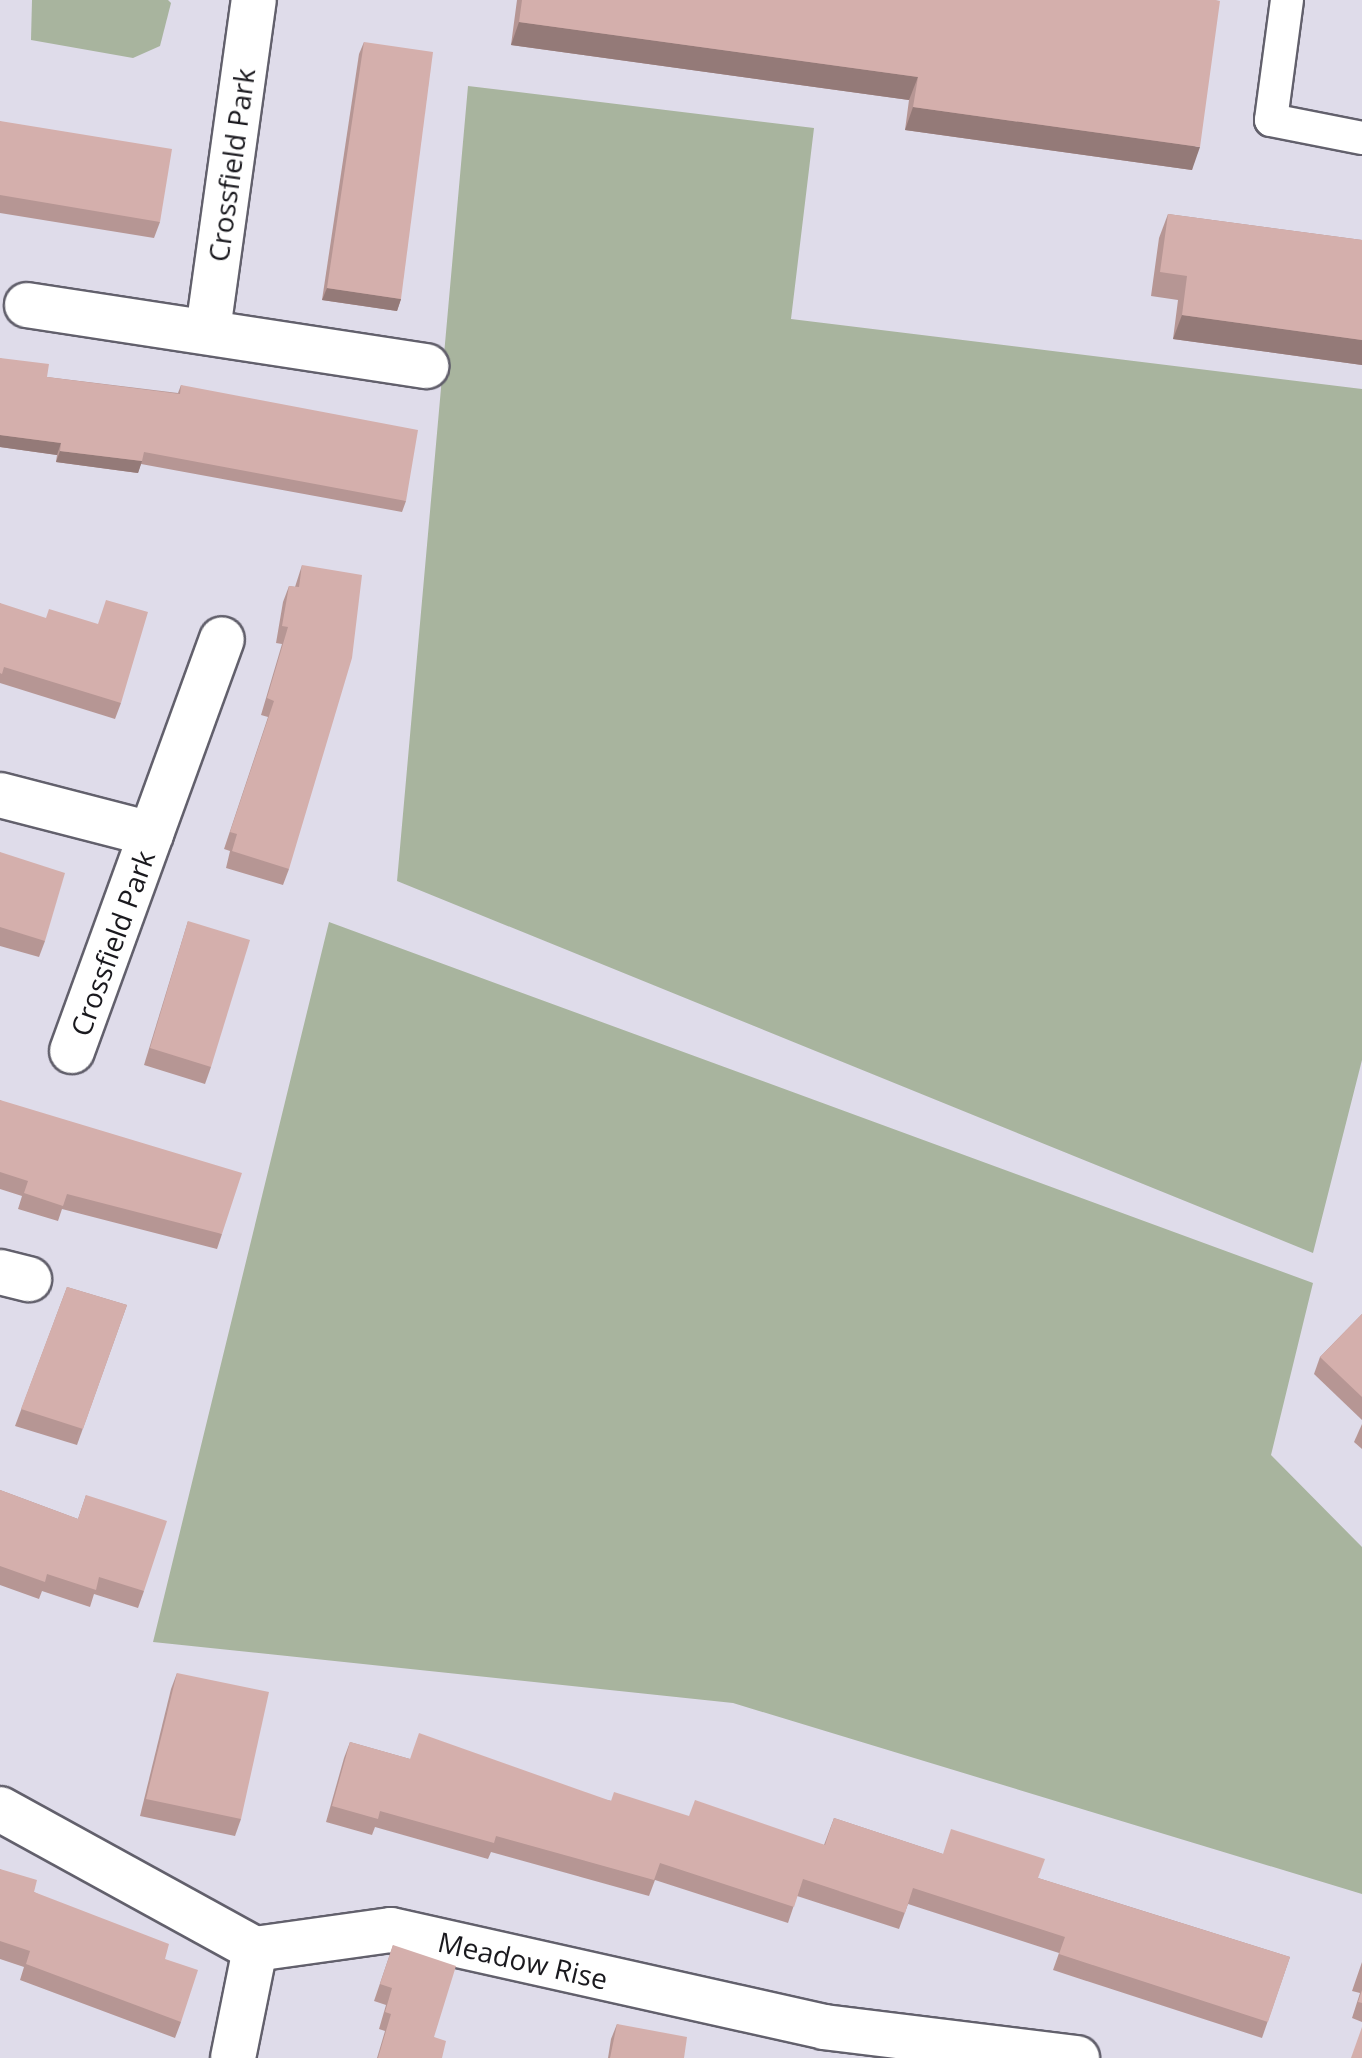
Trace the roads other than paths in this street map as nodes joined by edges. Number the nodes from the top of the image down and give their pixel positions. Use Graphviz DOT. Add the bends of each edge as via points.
graph roads {
  1 [pos="254,0"];
  2 [pos="1287,0"];
  3 [pos="1362,138"];
  4 [pos="27,305"];
  5 [pos="208,330"];
  6 [pos="426,366"];
  7 [pos="222,639"];
  8 [pos="0,795"];
  9 [pos="151,834"];
  10 [pos="72,1051"];
  11 [pos="0,1809"];
  12 [pos="255,1949"];
  13 [pos="233,2058"];
  14 [pos="1077,2058"];
  1 -- 5 [label="street, Crossfield Park"];
  2 -- 3 [label="lane" via="1271,120"];
  4 -- 5 [label="street"];
  5 -- 6 [label="street"];
  7 -- 9 [label="street, Crossfield Park"];
  8 -- 9 [label="street, Crossfield Park"];
  9 -- 10 [label="street, Crossfield Park"];
  11 -- 12 [label="street"];
  12 -- 13 [label="street"];
  12 -- 14 [label="street, Meadow Rise" via="391,1930 824,2027"];
}
